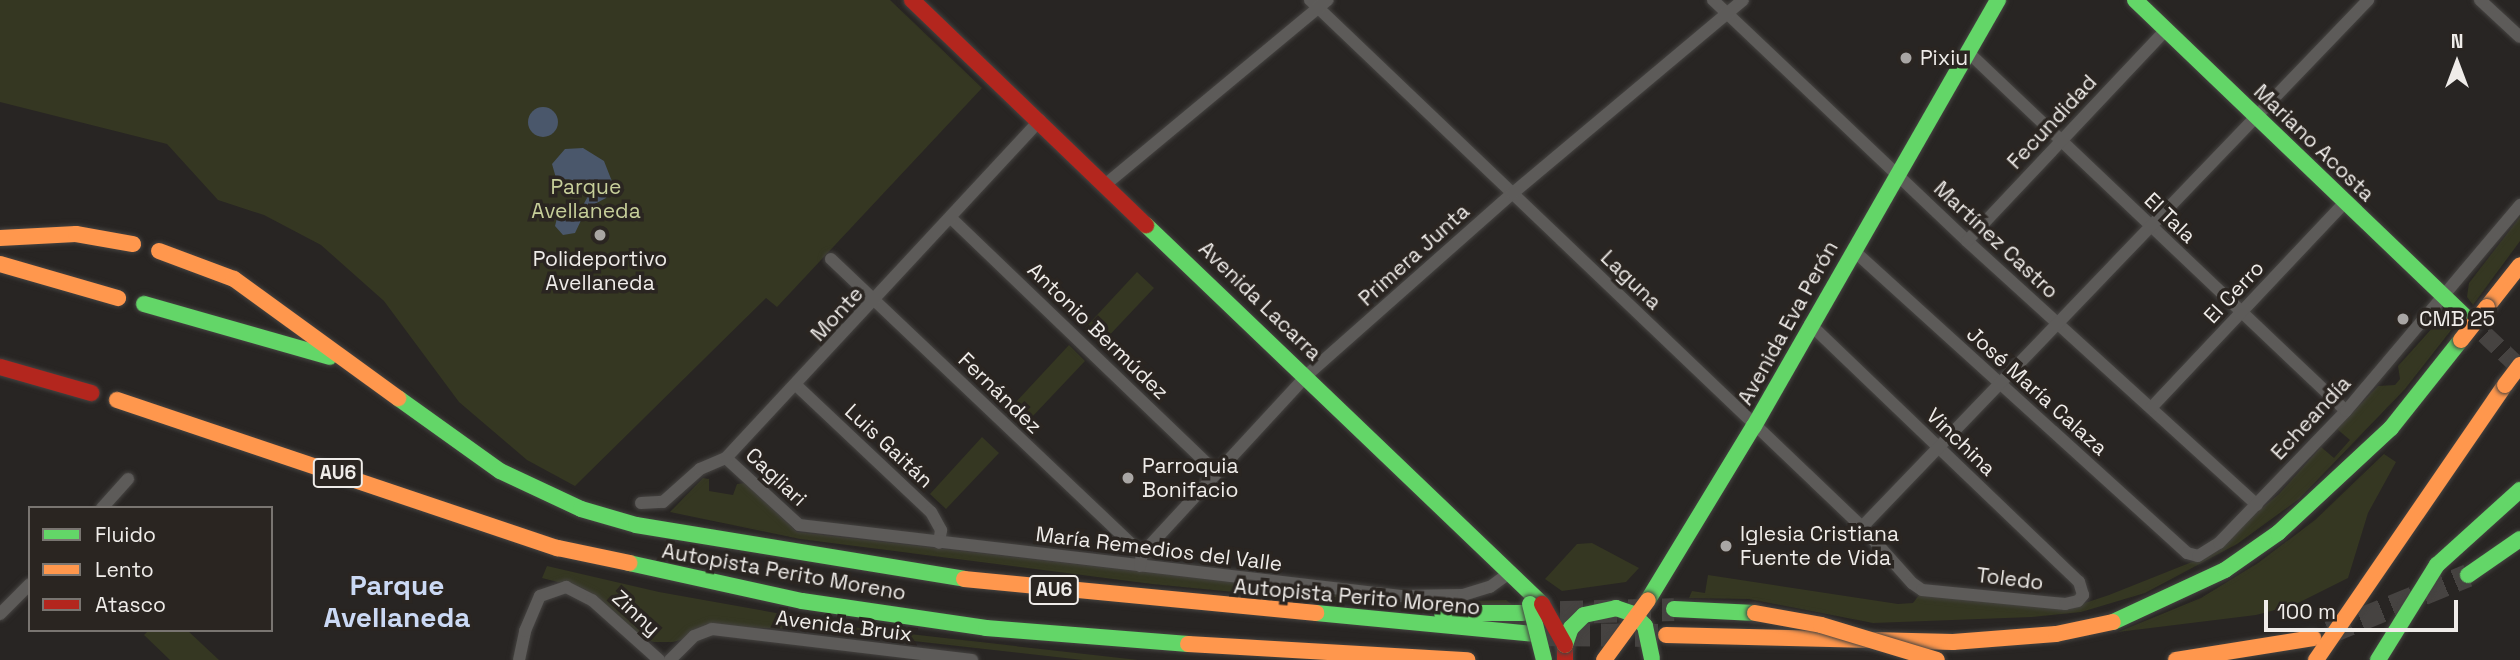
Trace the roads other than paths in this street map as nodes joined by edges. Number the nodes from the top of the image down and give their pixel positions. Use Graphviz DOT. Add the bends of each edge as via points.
graph roads {
  1 [pos="912,0"];
  2 [pos="1713,0"];
  3 [pos="1743,0"];
  4 [pos="1998,0"];
  5 [pos="2135,0"];
  6 [pos="2368,0"];
  7 [pos="2480,0"];
  8 [pos="1319,3"];
  9 [pos="1727,13"];
  10 [pos="2166,30"];
  11 [pos="2520,37"];
  12 [pos="1968,52"];
  13 [pos="2256,115"];
  14 [pos="1040,120"];
  15 [pos="2061,139"];
  16 [pos="1897,174"];
  17 [pos="1107,184"];
  18 [pos="1513,193"];
  19 [pos="2344,202"];
  20 [pos="2520,205"];
  21 [pos="952,219"];
  22 [pos="2150,226"];
  23 [pos="0,238"];
  24 [pos="1967,240"];
  25 [pos="133,244"];
  26 [pos="1853,250"];
  27 [pos="159,251"];
  28 [pos="831,259"];
  29 [pos="0,264"];
  30 [pos="2520,265"];
  31 [pos="2445,297"];
  32 [pos="118,298"];
  33 [pos="876,301"];
  34 [pos="144,304"];
  35 [pos="2242,312"];
  36 [pos="2465,316"];
  37 [pos="2057,322"];
  38 [pos="1810,324"];
  39 [pos="347,362"];
  40 [pos="2520,365"];
  41 [pos="0,368"];
  42 [pos="1307,375"];
  43 [pos="2000,382"];
  44 [pos="796,386"];
  45 [pos="91,393"];
  46 [pos="117,400"];
  47 [pos="2151,408"];
  48 [pos="2346,411"];
  49 [pos="1754,426"];
  50 [pos="1939,448"];
  51 [pos="726,458"];
  52 [pos="1216,472"];
  53 [pos="128,478"];
  54 [pos="2520,489"];
  55 [pos="641,503"];
  56 [pos="2257,505"];
  57 [pos="104,506"];
  58 [pos="799,525"];
  59 [pos="1862,527"];
  60 [pos="2520,538"];
  61 [pos="939,543"];
  62 [pos="2197,556"];
  63 [pos="1141,560"];
  64 [pos="1509,573"];
  65 [pos="2468,575"];
  66 [pos="28,586"];
  67 [pos="2083,589"];
  68 [pos="1922,590"];
  69 [pos="1532,607"];
  70 [pos="1674,609"];
  71 [pos="0,614"];
  72 [pos="1328,616"];
  73 [pos="1636,617"];
  74 [pos="1534,634"];
  75 [pos="1665,635"];
  76 [pos="2313,638"];
  77 [pos="1195,645"];
  78 [pos="1565,652"];
  79 [pos="1652,659"];
  80 [pos="519,660"];
  81 [pos="660,660"];
  82 [pos="670,660"];
  83 [pos="972,660"];
  84 [pos="1297,660"];
  85 [pos="1468,660"];
  86 [pos="1544,660"];
  87 [pos="1604,660"];
  88 [pos="1937,660"];
  89 [pos="2176,660"];
  90 [pos="2316,660"];
  91 [pos="2378,660"];
  1 -- 14 [label="main road, Avenida Lacarra"];
  2 -- 9 [label="street, Martínez Castro"];
  3 -- 9 [label="street, Primera Junta"];
  4 -- 12 [label="main road, Avenida Eva Perón"];
  5 -- 10 [label="main road, Mariano Acosta"];
  6 -- 13 [label="street"];
  7 -- 11 [label="street"];
  8 -- 17 [label="street"];
  8 -- 18 [label="street, Laguna"];
  9 -- 16 [label="street, Martínez Castro"];
  9 -- 18 [label="street, Primera Junta"];
  10 -- 13 [label="main road, Mariano Acosta"];
  10 -- 15 [label="street, Fecundidad"];
  12 -- 15 [label="street, El Tala"];
  12 -- 16 [label="main road, Avenida Eva Perón"];
  13 -- 19 [label="main road, Mariano Acosta"];
  13 -- 22 [label="street"];
  14 -- 17 [label="main road, Avenida Lacarra"];
  14 -- 21 [label="street, Monte"];
  15 -- 22 [label="street, El Tala"];
  15 -- 24 [label="street, Fecundidad"];
  16 -- 24 [label="street, Martínez Castro"];
  16 -- 26 [label="main road, Avenida Eva Perón"];
  17 -- 42 [label="main road, Avenida Lacarra"];
  18 -- 42 [label="street, Primera Junta"];
  18 -- 49 [label="street, Laguna"];
  19 -- 31 [label="main road, Mariano Acosta"];
  19 -- 35 [label="street, El Cerro"];
  20 -- 31 [label="street, Echeandía"];
  21 -- 33 [label="street, Monte"];
  21 -- 52 [label="street, Antonio Bermúdez"];
  22 -- 35 [label="street, El Tala"];
  22 -- 37 [label="street"];
  23 -- 25 [label="main road" via="76,234"];
  24 -- 37 [label="street, Martínez Castro"];
  26 -- 38 [label="main road, Avenida Eva Perón"];
  26 -- 43 [label="street, José María Calaza"];
  27 -- 39 [label="main road, Autopista Perito Moreno / AU6" via="234,279"];
  28 -- 33 [label="street, Fernández"];
  29 -- 32 [label="main road"];
  30 -- 75 [label="main road, bridge" via="2391,428 2278,533 2225,570 2166,601 2115,622 2056,634 1953,642"];
  31 -- 36 [label="main road, Mariano Acosta"];
  31 -- 48 [label="street, Echeandía"];
  33 -- 44 [label="street, Monte"];
  33 -- 63 [label="street, Fernández"];
  34 -- 39 [label="main road, Autopista Perito Moreno / AU6"];
  35 -- 47 [label="street, El Cerro"];
  35 -- 48 [label="street, El Tala"];
  37 -- 43 [label="street"];
  37 -- 47 [label="street, Martínez Castro"];
  38 -- 49 [label="main road, Avenida Eva Perón"];
  38 -- 50 [label="street, Vinchina"];
  39 -- 72 [label="main road, Autopista Perito Moreno / AU6" via="500,471 580,509 636,525 951,578"];
  40 -- 90 [label="main road, bridge"];
  41 -- 45 [label="main road"];
  42 -- 52 [label="street, Primera Junta"];
  42 -- 64 [label="main road, Avenida Lacarra"];
  43 -- 50 [label="street"];
  43 -- 62 [label="street, José María Calaza" via="2187,553"];
  44 -- 51 [label="street, Monte"];
  44 -- 61 [label="street, Luis Gaitán" via="931,512 941,530"];
  46 -- 77 [label="main road, Autopista Perito Moreno / AU6" via="558,548 652,570 802,601 986,628"];
  47 -- 56 [label="street, Martínez Castro"];
  48 -- 56 [label="street, Echeandía"];
  49 -- 59 [label="street, Laguna"];
  49 -- 73 [label="main road, Avenida Eva Perón, bridge"];
  50 -- 59 [label="street"];
  50 -- 67 [label="street, Vinchina"];
  51 -- 55 [label="street, Monte" via="700,470 663,502"];
  51 -- 58 [label="street, Cagliari"];
  52 -- 63 [label="street, Primera Junta"];
  53 -- 57 [label="street"];
  54 -- 91 [label="main road" via="2437,565"];
  56 -- 62 [label="street, Echeandía"];
  58 -- 61 [label="street, María Remedios del Valle"];
  59 -- 68 [label="street, Laguna"];
  60 -- 65 [label="main road"];
  61 -- 63 [label="street, María Remedios del Valle"];
  63 -- 64 [label="street, María Remedios del Valle" via="1441,597 1490,587"];
  64 -- 69 [label="main road, Avenida Lacarra" via="1522,585"];
  66 -- 71 [label="street"];
  67 -- 68 [label="street, Toledo" via="2078,601 2065,604"];
  69 -- 72 [label="main road"];
  69 -- 78 [label="main road, bridge"];
  69 -- 86 [label="main road, bridge"];
  70 -- 88 [label="main road, bridge" via="1755,613 1821,625"];
  72 -- 74 [label="main road, Autopista Perito Moreno / AU6"];
  73 -- 78 [label="main road, bridge" via="1616,608 1590,611 1574,624"];
  73 -- 79 [label="main road, bridge" via="1649,634"];
  73 -- 87 [label="main road, Avenida Eva Perón, bridge"];
  76 -- 89 [label="main road"];
  77 -- 84 [label="main road"];
  77 -- 85 [label="main road, Autopista Perito Moreno / AU6"];
  80 -- 81 [label="street, Zinny" via="535,605 540,596 558,587 587,596"];
  82 -- 83 [label="street, Avenida Bruix" via="694,636 712,629"];
}
